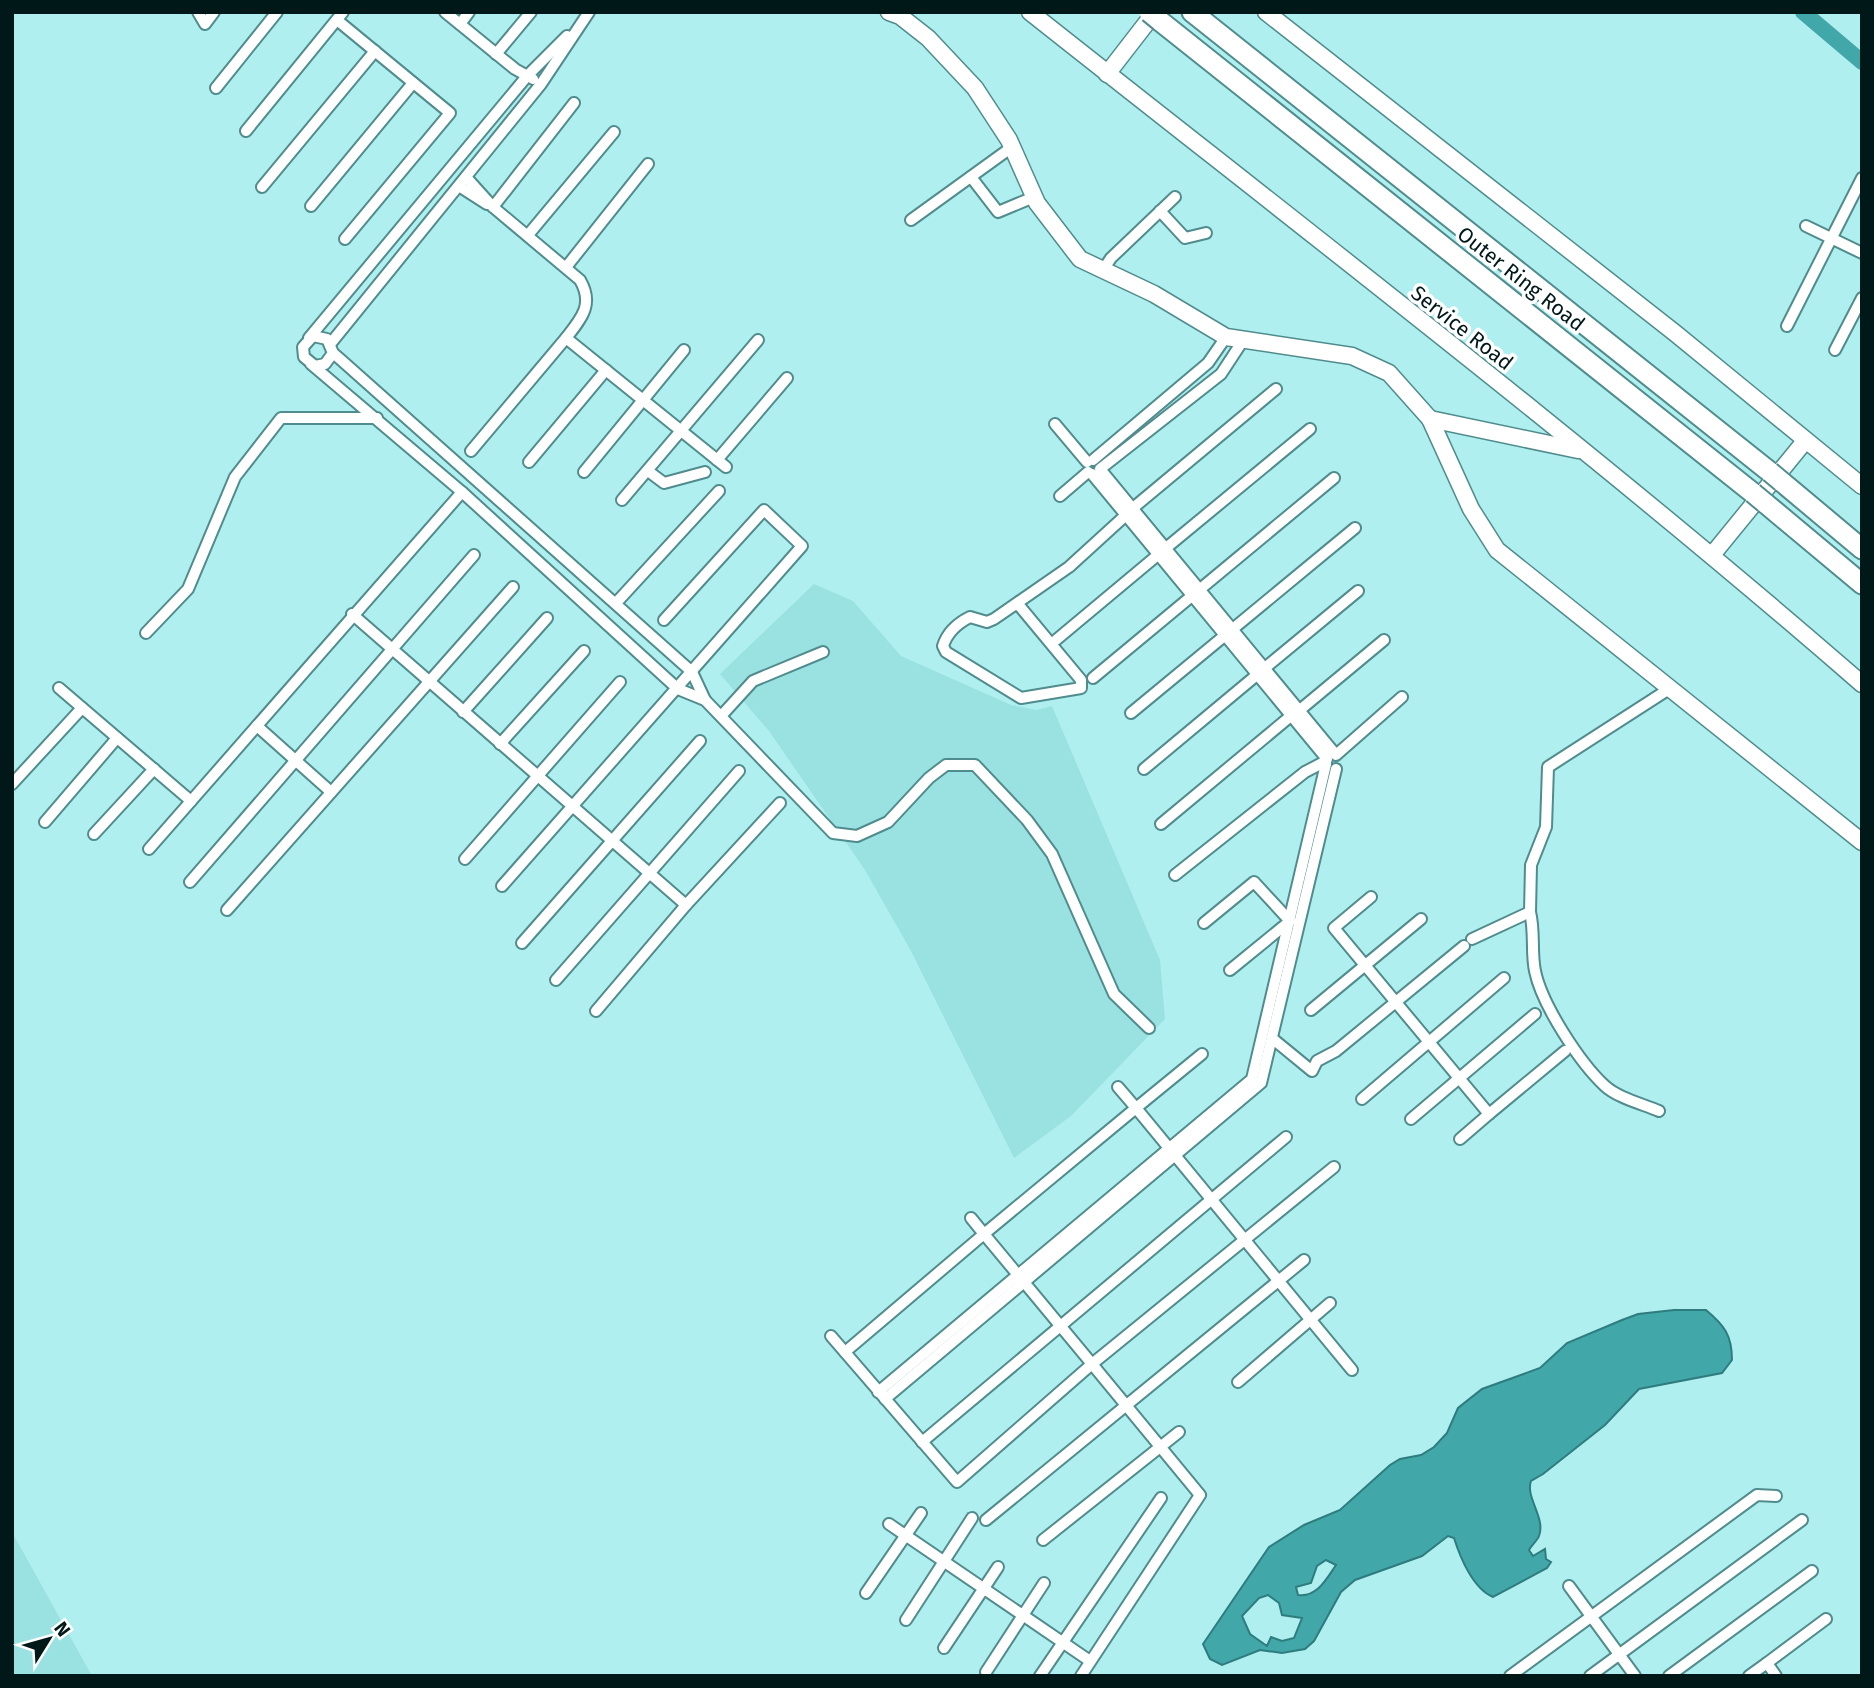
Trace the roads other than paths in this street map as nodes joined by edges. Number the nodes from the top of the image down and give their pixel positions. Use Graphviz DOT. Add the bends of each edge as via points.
graph roads {
  1 [pos="198,12"];
  2 [pos="214,12"];
  3 [pos="277,12"];
  4 [pos="445,12"];
  5 [pos="469,12"];
  6 [pos="530,12"];
  7 [pos="589,12"];
  8 [pos="889,12"];
  9 [pos="1030,12"];
  10 [pos="1192,12"];
  11 [pos="1266,12"];
  12 [pos="1155,15"];
  13 [pos="340,16"];
  14 [pos="581,22"];
  15 [pos="460,24"];
  16 [pos="375,51"];
  17 [pos="496,54"];
  18 [pos="1107,74"];
  19 [pos="528,75"];
  20 [pos="413,83"];
  21 [pos="541,85"];
  22 [pos="216,88"];
  23 [pos="574,103"];
  24 [pos="246,131"];
  25 [pos="614,132"];
  26 [pos="1012,147"];
  27 [pos="648,164"];
  28 [pos="450,168"];
  29 [pos="971,177"];
  30 [pos="1862,178"];
  31 [pos="463,181"];
  32 [pos="262,187"];
  33 [pos="1034,197"];
  34 [pos="1175,197"];
  35 [pos="311,206"];
  36 [pos="493,206"];
  37 [pos="1160,211"];
  38 [pos="911,220"];
  39 [pos="1806,226"];
  40 [pos="1206,233"];
  41 [pos="528,235"];
  42 [pos="1831,238"];
  43 [pos="345,239"];
  44 [pos="383,250"];
  45 [pos="1862,253"];
  46 [pos="398,262"];
  47 [pos="567,266"];
  48 [pos="1103,270"];
  49 [pos="1862,298"];
  50 [pos="1787,326"];
  51 [pos="1226,337"];
  52 [pos="566,338"];
  53 [pos="308,339"];
  54 [pos="758,341"];
  55 [pos="1242,342"];
  56 [pos="332,348"];
  57 [pos="684,350"];
  58 [pos="1835,350"];
  59 [pos="311,364"];
  60 [pos="606,370"];
  61 [pos="787,378"];
  62 [pos="1276,389"];
  63 [pos="644,401"];
  64 [pos="377,418"];
  65 [pos="1430,418"];
  66 [pos="1055,424"];
  67 [pos="1310,429"];
  68 [pos="682,432"];
  69 [pos="1805,441"];
  70 [pos="471,450"];
  71 [pos="1584,451"];
  72 [pos="529,461"];
  73 [pos="1092,467"];
  74 [pos="648,471"];
  75 [pos="584,472"];
  76 [pos="705,472"];
  77 [pos="1334,478"];
  78 [pos="1862,486"];
  79 [pos="719,491"];
  80 [pos="462,492"];
  81 [pos="1060,496"];
  82 [pos="622,500"];
  83 [pos="1129,511"];
  84 [pos="1355,528"];
  85 [pos="1862,549"];
  86 [pos="1162,551"];
  87 [pos="474,555"];
  88 [pos="1712,555"];
  89 [pos="589,578"];
  90 [pos="1862,584"];
  91 [pos="513,587"];
  92 [pos="1358,591"];
  93 [pos="1196,592"];
  94 [pos="575,595"];
  95 [pos="616,603"];
  96 [pos="1017,603"];
  97 [pos="352,614"];
  98 [pos="547,618"];
  99 [pos="664,620"];
  100 [pos="1229,631"];
  101 [pos="146,633"];
  102 [pos="1056,640"];
  103 [pos="1384,640"];
  104 [pos="391,648"];
  105 [pos="584,651"];
  106 [pos="823,652"];
  107 [pos="1262,671"];
  108 [pos="692,672"];
  109 [pos="1093,678"];
  110 [pos="430,682"];
  111 [pos="620,682"];
  112 [pos="1862,684"];
  113 [pos="59,688"];
  114 [pos="678,689"];
  115 [pos="1669,689"];
  116 [pos="1402,697"];
  117 [pos="705,700"];
  118 [pos="82,708"];
  119 [pos="463,712"];
  120 [pos="1296,712"];
  121 [pos="1131,713"];
  122 [pos="722,715"];
  123 [pos="257,726"];
  124 [pos="117,738"];
  125 [pos="701,741"];
  126 [pos="499,744"];
  127 [pos="295,760"];
  128 [pos="1330,762"];
  129 [pos="154,769"];
  130 [pos="1144,769"];
  131 [pos="739,771"];
  132 [pos="536,776"];
  133 [pos="12,784"];
  134 [pos="331,792"];
  135 [pos="191,801"];
  136 [pos="780,803"];
  137 [pos="572,808"];
  138 [pos="45,822"];
  139 [pos="1161,824"];
  140 [pos="94,834"];
  141 [pos="612,842"];
  142 [pos="1862,842"];
  143 [pos="149,849"];
  144 [pos="465,859"];
  145 [pos="649,873"];
  146 [pos="1175,875"];
  147 [pos="190,882"];
  148 [pos="502,886"];
  149 [pos="1371,897"];
  150 [pos="686,905"];
  151 [pos="226,910"];
  152 [pos="1531,912"];
  153 [pos="1421,919"];
  154 [pos="1290,921"];
  155 [pos="1204,923"];
  156 [pos="522,943"];
  157 [pos="1364,964"];
  158 [pos="1230,970"];
  159 [pos="1504,978"];
  160 [pos="556,980"];
  161 [pos="1397,1002"];
  162 [pos="1311,1010"];
  163 [pos="596,1011"];
  164 [pos="1535,1014"];
  165 [pos="1149,1028"];
  166 [pos="1273,1039"];
  167 [pos="1429,1041"];
  168 [pos="1565,1051"];
  169 [pos="1202,1054"];
  170 [pos="1460,1079"];
  171 [pos="1118,1087"];
  172 [pos="1362,1099"];
  173 [pos="1136,1108"];
  174 [pos="1659,1111"];
  175 [pos="1489,1114"];
  176 [pos="1411,1119"];
  177 [pos="1286,1137"];
  178 [pos="1460,1139"];
  179 [pos="1172,1153"];
  180 [pos="1334,1167"];
  181 [pos="1212,1200"];
  182 [pos="971,1218"];
  183 [pos="984,1234"];
  184 [pos="1244,1241"];
  185 [pos="1304,1260"];
  186 [pos="1021,1280"];
  187 [pos="1278,1282"];
  188 [pos="1330,1303"];
  189 [pos="1311,1321"];
  190 [pos="1060,1326"];
  191 [pos="831,1336"];
  192 [pos="845,1352"];
  193 [pos="1091,1364"];
  194 [pos="1352,1370"];
  195 [pos="1238,1382"];
  196 [pos="881,1395"];
  197 [pos="1128,1406"];
  198 [pos="1179,1432"];
  199 [pos="922,1442"];
  200 [pos="1162,1446"];
  201 [pos="1776,1496"];
  202 [pos="1161,1499"];
  203 [pos="920,1513"];
  204 [pos="972,1518"];
  205 [pos="986,1520"];
  206 [pos="1802,1521"];
  207 [pos="889,1524"];
  208 [pos="905,1535"];
  209 [pos="1043,1540"];
  210 [pos="944,1561"];
  211 [pos="998,1567"];
  212 [pos="1812,1571"];
  213 [pos="1044,1583"];
  214 [pos="1569,1586"];
  215 [pos="984,1589"];
  216 [pos="866,1592"];
  217 [pos="1023,1616"];
  218 [pos="1591,1616"];
  219 [pos="1826,1619"];
  220 [pos="906,1620"];
  221 [pos="1063,1642"];
  222 [pos="944,1648"];
  223 [pos="1619,1654"];
  224 [pos="1090,1661"];
  225 [pos="1766,1663"];
  226 [pos="986,1672"];
  227 [pos="1040,1676"];
  228 [pos="1081,1676"];
  229 [pos="1510,1676"];
  230 [pos="1590,1676"];
  231 [pos="1635,1676"];
  232 [pos="1669,1676"];
  233 [pos="1749,1676"];
  234 [pos="1776,1676"];
  1 -- 2 [label="street" via="205,24"];
  3 -- 22 [label="street"];
  4 -- 15 [label="street"];
  5 -- 15 [label="street"];
  6 -- 17 [label="street"];
  7 -- 14 [label="street"];
  8 -- 26 [label="main road" via="928,38 975,88"];
  9 -- 18 [label="main road, Service Road"];
  10 -- 85 [label="highway, Outer Ring Road"];
  11 -- 69 [label="main road"];
  12 -- 18 [label="main road"];
  12 -- 90 [label="highway, Outer Ring Road"];
  13 -- 16 [label="street"];
  13 -- 24 [label="street"];
  14 -- 19 [label="street"];
  14 -- 21 [label="street"];
  15 -- 17 [label="street"];
  16 -- 20 [label="street"];
  16 -- 32 [label="street"];
  17 -- 19 [label="street"];
  18 -- 71 [label="main road, Service Road"];
  19 -- 21 [label="street"];
  19 -- 28 [label="street"];
  20 -- 35 [label="street"];
  20 -- 43 [label="street" via="450,113"];
  21 -- 31 [label="street"];
  23 -- 36 [label="street"];
  25 -- 41 [label="street"];
  26 -- 29 [label="street"];
  26 -- 33 [label="main road"];
  27 -- 47 [label="street"];
  28 -- 31 [label="street"];
  28 -- 44 [label="street"];
  29 -- 33 [label="street" via="998,212"];
  29 -- 38 [label="street"];
  30 -- 42 [label="street"];
  31 -- 36 [label="street"];
  31 -- 46 [label="street"];
  33 -- 48 [label="main road" via="1080,259"];
  34 -- 37 [label="street"];
  36 -- 41 [label="street"];
  37 -- 40 [label="street" via="1185,238"];
  37 -- 48 [label="street"];
  39 -- 42 [label="street"];
  41 -- 47 [label="street"];
  42 -- 45 [label="street"];
  42 -- 50 [label="street"];
  44 -- 46 [label="street"];
  44 -- 53 [label="street"];
  46 -- 56 [label="street"];
  47 -- 52 [label="street" via="586,290 587,304 586,314"];
  48 -- 51 [label="main road"];
  49 -- 58 [label="street"];
  51 -- 55 [label="main road"];
  51 -- 73 [label="street" via="1208,363"];
  52 -- 60 [label="street"];
  52 -- 70 [label="street"];
  53 -- 56 [label="street" via="323,337"];
  53 -- 59 [label="street" via="303,352"];
  54 -- 68 [label="street"];
  55 -- 65 [label="main road" via="1352,356 1389,373"];
  55 -- 73 [label="street" via="1221,374"];
  56 -- 59 [label="street" via="325,364"];
  56 -- 89 [label="street"];
  57 -- 63 [label="street"];
  59 -- 64 [label="street"];
  60 -- 63 [label="street"];
  60 -- 72 [label="street"];
  61 -- 68 [label="street" via="722,464"];
  62 -- 83 [label="street"];
  63 -- 68 [label="street"];
  63 -- 75 [label="street"];
  64 -- 80 [label="street"];
  64 -- 101 [label="street" via="281,418 235,477 188,589"];
  65 -- 71 [label="main road"];
  65 -- 115 [label="main road" via="1471,509 1497,550"];
  66 -- 73 [label="street"];
  67 -- 86 [label="street"];
  68 -- 74 [label="street"];
  69 -- 78 [label="main road"];
  69 -- 88 [label="main road"];
  71 -- 88 [label="main road, Service Road"];
  73 -- 81 [label="street"];
  73 -- 83 [label="street"];
  74 -- 76 [label="street" via="664,484"];
  74 -- 82 [label="street"];
  77 -- 93 [label="street"];
  79 -- 95 [label="street"];
  80 -- 94 [label="street"];
  80 -- 97 [label="street"];
  83 -- 86 [label="street"];
  83 -- 96 [label="street" via="1069,567"];
  84 -- 100 [label="street"];
  86 -- 93 [label="street"];
  86 -- 102 [label="street"];
  87 -- 104 [label="street"];
  88 -- 112 [label="main road, Service Road"];
  89 -- 94 [label="street"];
  89 -- 95 [label="street"];
  91 -- 110 [label="street"];
  92 -- 107 [label="street"];
  93 -- 100 [label="street"];
  93 -- 109 [label="street"];
  94 -- 114 [label="street"];
  95 -- 108 [label="street"];
  96 -- 96 [label="street" via="1081,680 1080,688 1025,699 944,649 948,635 965,620 990,621"];
  97 -- 104 [label="street"];
  97 -- 123 [label="street"];
  98 -- 119 [label="street"];
  99 -- 108 [label="street" via="764,510 802,547"];
  100 -- 107 [label="street"];
  100 -- 121 [label="street"];
  103 -- 120 [label="street"];
  104 -- 110 [label="street"];
  104 -- 127 [label="street"];
  105 -- 126 [label="street"];
  106 -- 122 [label="street" via="753,681"];
  107 -- 120 [label="street"];
  107 -- 130 [label="street"];
  108 -- 114 [label="street"];
  108 -- 117 [label="street"];
  110 -- 119 [label="street"];
  110 -- 134 [label="street"];
  111 -- 132 [label="street"];
  113 -- 118 [label="street"];
  114 -- 117 [label="street"];
  114 -- 137 [label="street"];
  115 -- 142 [label="main road"];
  115 -- 152 [label="street" via="1548,766 1546,827 1531,865"];
  116 -- 128 [label="street"];
  117 -- 122 [label="street"];
  118 -- 124 [label="street"];
  118 -- 133 [label="street"];
  119 -- 126 [label="street"];
  120 -- 128 [label="street"];
  120 -- 139 [label="street"];
  122 -- 165 [label="street" via="833,833 858,836 888,822 946,765 975,765 1052,854 1114,994"];
  123 -- 127 [label="street"];
  123 -- 135 [label="street"];
  124 -- 129 [label="street"];
  124 -- 138 [label="street"];
  125 -- 141 [label="street"];
  126 -- 132 [label="street"];
  127 -- 134 [label="street"];
  127 -- 147 [label="street"];
  128 -- 146 [label="street" via="1305,772"];
  128 -- 154 [label="street"];
  128 -- 166 [label="street"];
  129 -- 135 [label="street"];
  129 -- 140 [label="street"];
  131 -- 145 [label="street"];
  132 -- 137 [label="street"];
  132 -- 144 [label="street"];
  134 -- 151 [label="street"];
  135 -- 143 [label="street"];
  136 -- 150 [label="street"];
  137 -- 141 [label="street"];
  137 -- 148 [label="street"];
  141 -- 145 [label="street"];
  141 -- 156 [label="street"];
  145 -- 150 [label="street"];
  145 -- 160 [label="street"];
  149 -- 157 [label="street" via="1335,928"];
  150 -- 163 [label="street"];
  152 -- 161 [label="street" via="1468,942"];
  152 -- 174 [label="street" via="1535,970 1568,1038 1607,1088"];
  153 -- 157 [label="street"];
  154 -- 155 [label="street" via="1254,882"];
  154 -- 158 [label="street"];
  154 -- 179 [label="street" via="1255,1074"];
  157 -- 161 [label="street"];
  157 -- 162 [label="street"];
  159 -- 167 [label="street"];
  161 -- 166 [label="street" via="1317,1061 1312,1071"];
  161 -- 167 [label="street"];
  164 -- 170 [label="street"];
  166 -- 179 [label="street" via="1261,1083"];
  167 -- 170 [label="street"];
  167 -- 172 [label="street"];
  168 -- 175 [label="street"];
  169 -- 173 [label="street"];
  170 -- 175 [label="street"];
  170 -- 176 [label="street"];
  171 -- 173 [label="street"];
  173 -- 179 [label="street"];
  173 -- 183 [label="street"];
  175 -- 178 [label="street"];
  177 -- 181 [label="street"];
  179 -- 181 [label="street"];
  179 -- 186 [label="street"];
  180 -- 184 [label="street"];
  181 -- 184 [label="street"];
  181 -- 190 [label="street"];
  182 -- 183 [label="street"];
  183 -- 186 [label="street"];
  183 -- 192 [label="street"];
  184 -- 187 [label="street"];
  184 -- 193 [label="street"];
  185 -- 187 [label="street"];
  186 -- 190 [label="street"];
  186 -- 196 [label="street"];
  187 -- 189 [label="street"];
  187 -- 197 [label="street"];
  188 -- 189 [label="street"];
  189 -- 194 [label="street"];
  189 -- 195 [label="street"];
  190 -- 193 [label="street"];
  190 -- 199 [label="street"];
  191 -- 192 [label="street"];
  192 -- 196 [label="street"];
  193 -- 197 [label="street"];
  193 -- 199 [label="street" via="957,1482"];
  196 -- 199 [label="street"];
  197 -- 200 [label="street"];
  197 -- 205 [label="street"];
  198 -- 200 [label="street"];
  200 -- 209 [label="street"];
  200 -- 224 [label="street" via="1200,1495"];
  201 -- 218 [label="street" via="1757,1495"];
  202 -- 221 [label="street"];
  203 -- 208 [label="street"];
  204 -- 210 [label="street"];
  206 -- 223 [label="street"];
  207 -- 208 [label="street"];
  208 -- 210 [label="street"];
  208 -- 216 [label="street"];
  210 -- 215 [label="street"];
  210 -- 220 [label="street"];
  211 -- 215 [label="street"];
  212 -- 232 [label="street"];
  213 -- 217 [label="street"];
  214 -- 218 [label="street"];
  215 -- 217 [label="street"];
  215 -- 222 [label="street"];
  217 -- 221 [label="street"];
  217 -- 226 [label="street"];
  218 -- 223 [label="street"];
  218 -- 229 [label="street"];
  219 -- 225 [label="street"];
  221 -- 224 [label="street"];
  221 -- 227 [label="street"];
  223 -- 230 [label="street"];
  223 -- 231 [label="street"];
  224 -- 228 [label="street"];
  225 -- 233 [label="street"];
  225 -- 234 [label="street"];
}
